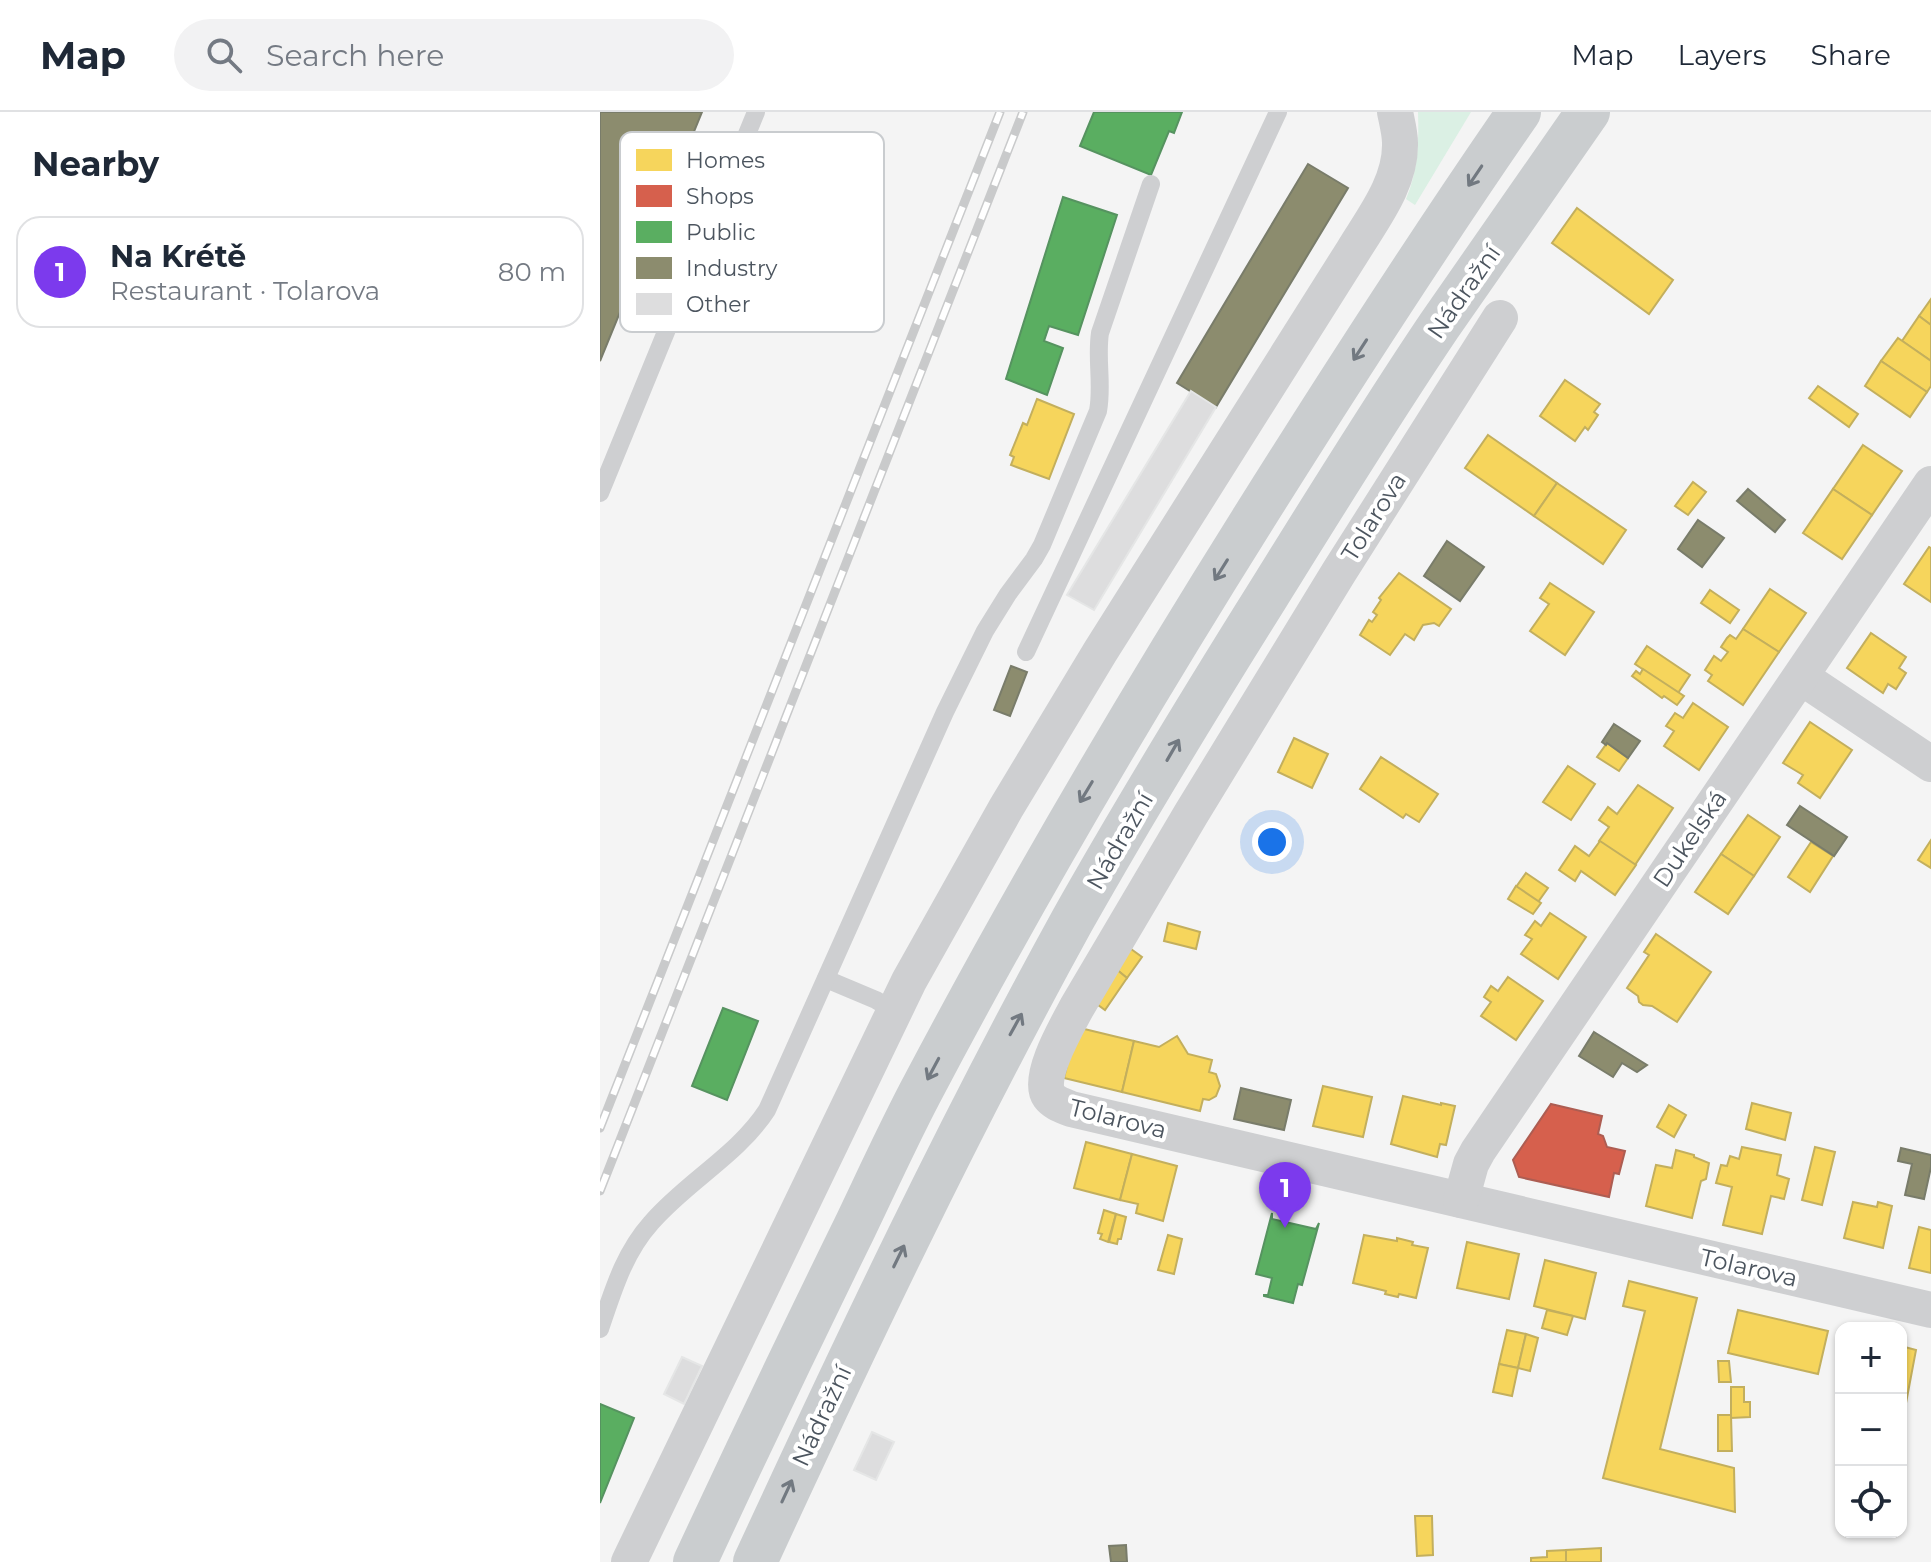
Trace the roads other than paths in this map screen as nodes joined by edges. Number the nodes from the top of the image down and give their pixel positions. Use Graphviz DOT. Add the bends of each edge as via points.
graph roads {
  1 [pos="756,112"];
  2 [pos="1278,112"];
  3 [pos="1395,112"];
  4 [pos="1519,112"];
  5 [pos="1588,112"];
  6 [pos="748,132"];
  7 [pos="1151,184"];
  8 [pos="1500,318"];
  9 [pos="666,332"];
  10 [pos="1080,454"];
  11 [pos="1113,466"];
  12 [pos="1931,484"];
  13 [pos="600,493"];
  14 [pos="1026,652"];
  15 [pos="1801,677"];
  16 [pos="1931,764"];
  17 [pos="826,979"];
  18 [pos="894,1011"];
  19 [pos="1461,1200"];
  20 [pos="1931,1310"];
  21 [pos="600,1329"];
  22 [pos="629,1562"];
  23 [pos="695,1562"];
  24 [pos="755,1562"];
  1 -- 6 [label="lane"];
  2 -- 11 [label="lane"];
  3 -- 18 [label="street" via="1400,154 1384,200 1100,652"];
  4 -- 23 [label="main road, one-way" via="1172,649 1012,922 918,1096"];
  24 -- 5 [label="main road, Nádražní, one-way" via="860,1334 991,1070 1075,917 1355,454"];
  7 -- 10 [label="lane" via="1100,333 1101,397"];
  8 -- 19 [label="street, Tolarova" via="1191,814 1077,1007 1046,1083 1051,1098 1071,1109"];
  9 -- 13 [label="lane"];
  10 -- 11 [label="lane"];
  10 -- 17 [label="lane" via="1042,545 985,631 945,712"];
  11 -- 14 [label="lane"];
  12 -- 15 [label="street, Dukelská"];
  15 -- 16 [label="street"];
  15 -- 19 [label="street, Dukelská" via="1478,1151"];
  17 -- 18 [label="lane"];
  17 -- 21 [label="lane" via="759,1122 663,1209 639,1238"];
  18 -- 22 [label="street"];
  19 -- 20 [label="street, Tolarova"];
}
